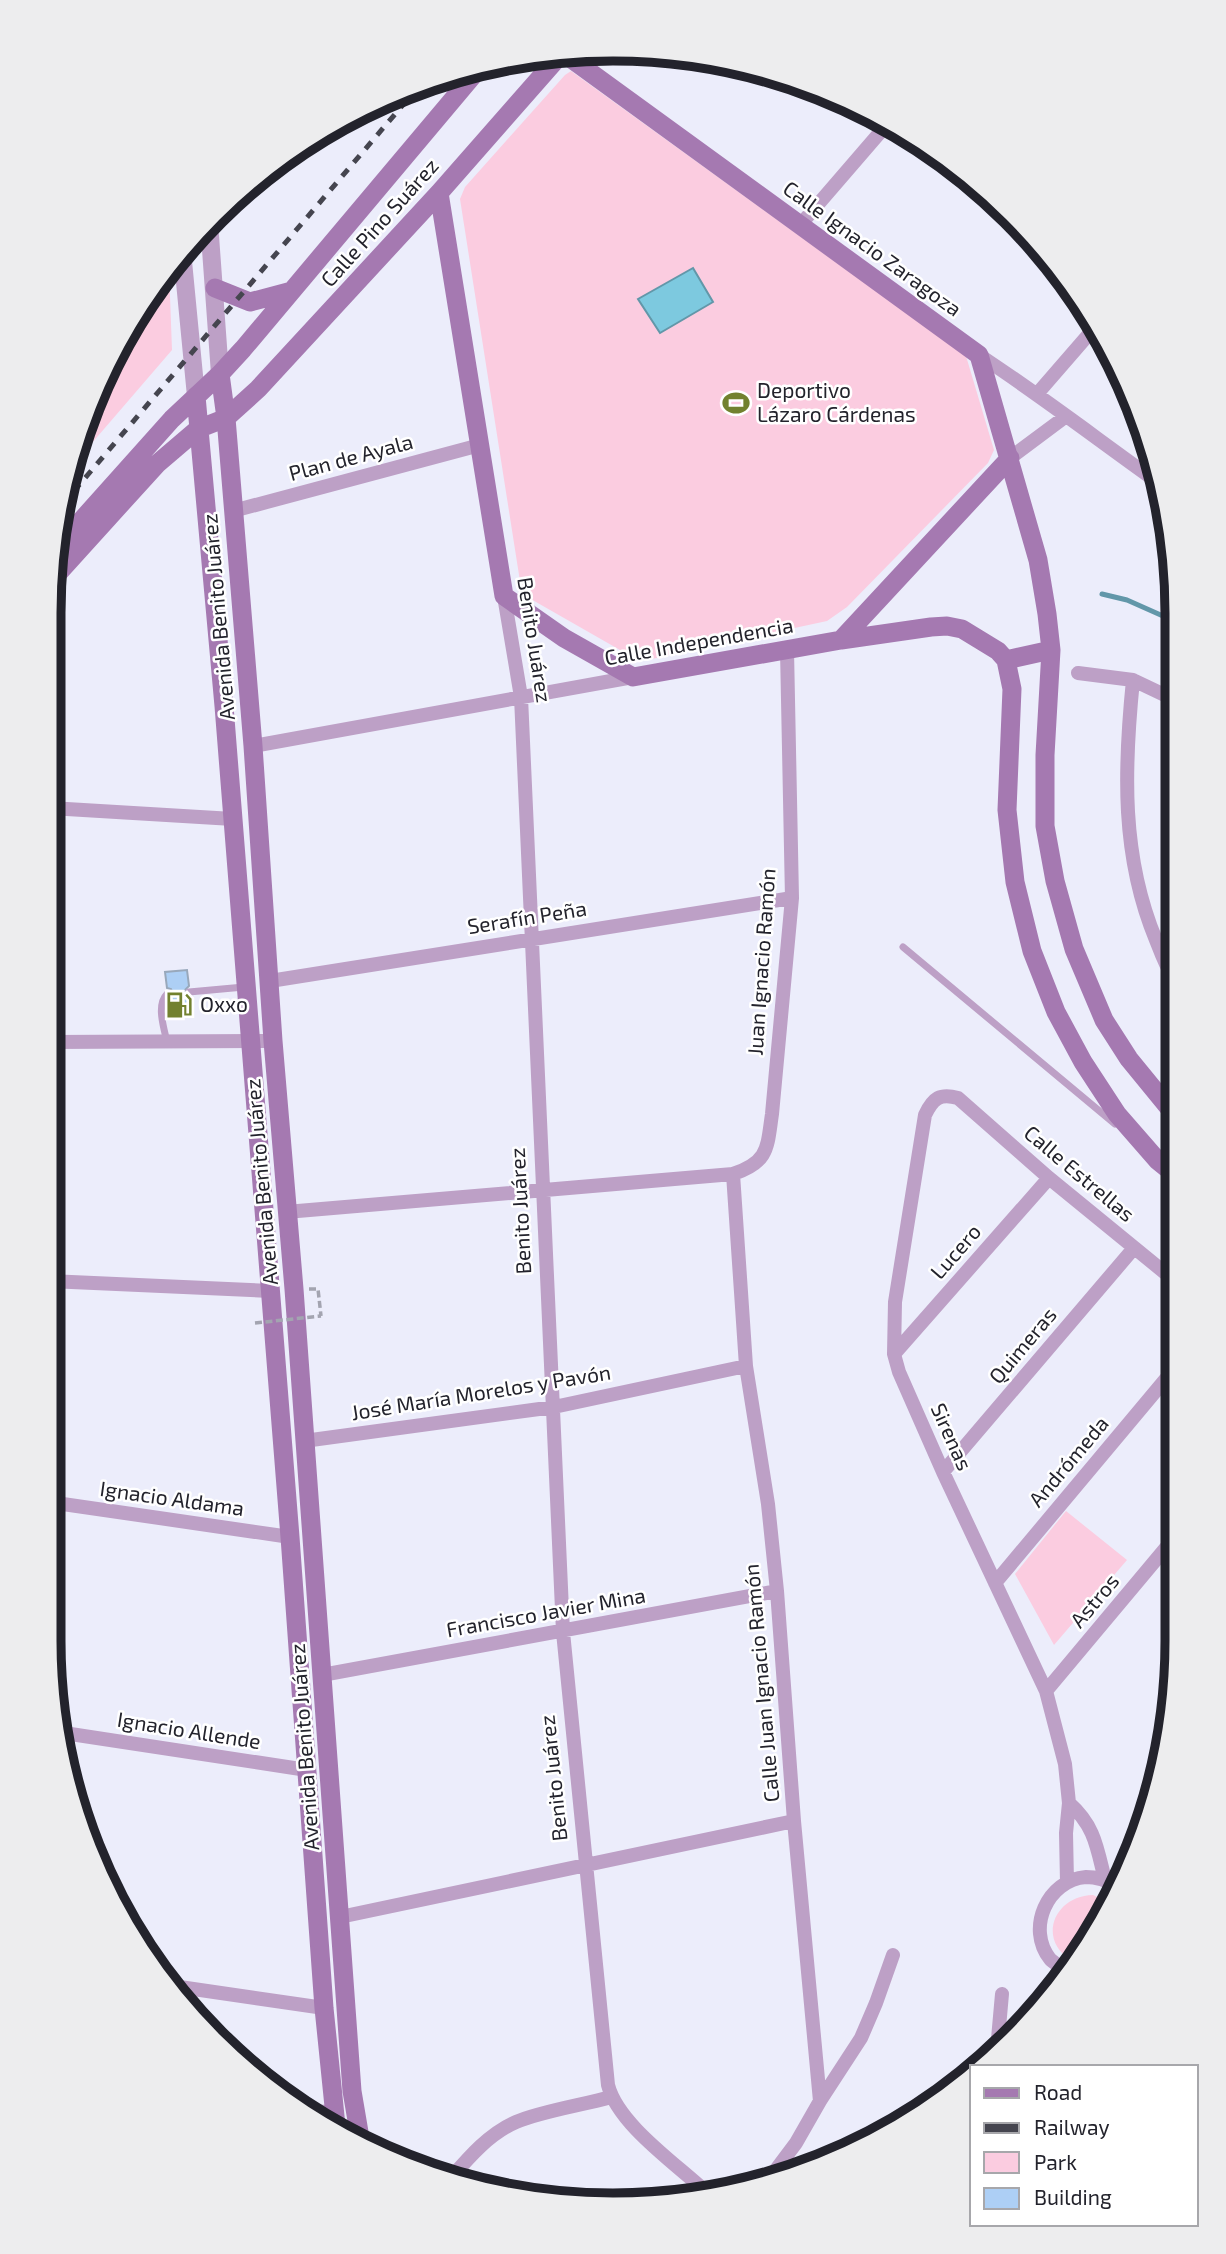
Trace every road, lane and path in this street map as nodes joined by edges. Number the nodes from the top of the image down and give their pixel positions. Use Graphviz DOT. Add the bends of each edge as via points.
graph roads {
  1 [pos="576,62"];
  2 [pos="551,65"];
  3 [pos="469,80"];
  4 [pos="881,131"];
  5 [pos="439,193"];
  6 [pos="801,224"];
  7 [pos="210,236"];
  8 [pos="184,267"];
  9 [pos="215,288"];
  10 [pos="293,291"];
  11 [pos="1089,334"];
  12 [pos="979,355"];
  13 [pos="220,374"];
  14 [pos="1037,394"];
  15 [pos="196,396"];
  16 [pos="1065,417"];
  17 [pos="226,418"];
  18 [pos="198,429"];
  19 [pos="480,445"];
  20 [pos="1010,458"];
  21 [pos="1147,475"];
  22 [pos="233,511"];
  23 [pos="67,537"];
  24 [pos="63,568"];
  25 [pos="504,596"];
  26 [pos="841,640"];
  27 [pos="787,650"];
  28 [pos="1051,650"];
  29 [pos="1006,660"];
  30 [pos="1078,673"];
  31 [pos="633,677"];
  32 [pos="1133,680"];
  33 [pos="1165,695"];
  34 [pos="522,697"];
  35 [pos="253,746"];
  36 [pos="61,809"];
  37 [pos="233,819"];
  38 [pos="792,898"];
  39 [pos="534,939"];
  40 [pos="903,947"];
  41 [pos="1165,959"];
  42 [pos="270,981"];
  43 [pos="245,986"];
  44 [pos="189,992"];
  45 [pos="167,993"];
  46 [pos="273,1041"];
  47 [pos="61,1042"];
  48 [pos="249,1042"];
  49 [pos="167,1043"];
  50 [pos="958,1098"];
  51 [pos="1165,1103"];
  52 [pos="1158,1161"];
  53 [pos="1165,1167"];
  54 [pos="733,1174"];
  55 [pos="1049,1178"];
  56 [pos="542,1192"];
  57 [pos="286,1212"];
  58 [pos="1134,1248"];
  59 [pos="1165,1273"];
  60 [pos="61,1282"];
  61 [pos="318,1289"];
  62 [pos="270,1291"];
  63 [pos="254,1323"];
  64 [pos="894,1354"];
  65 [pos="746,1366"];
  66 [pos="1165,1380"];
  67 [pos="554,1407"];
  68 [pos="304,1441"];
  69 [pos="943,1472"];
  70 [pos="61,1504"];
  71 [pos="290,1537"];
  72 [pos="1165,1549"];
  73 [pos="995,1583"];
  74 [pos="777,1591"];
  75 [pos="563,1632"];
  76 [pos="322,1675"];
  77 [pos="1046,1691"];
  78 [pos="69,1734"];
  79 [pos="307,1770"];
  80 [pos="1069,1802"];
  81 [pos="794,1821"];
  82 [pos="586,1865"];
  83 [pos="1110,1880"];
  84 [pos="1067,1882"];
  85 [pos="1109,1883"];
  86 [pos="340,1917"];
  87 [pos="893,1955"];
  88 [pos="1059,1966"];
  89 [pos="184,1988"];
  90 [pos="1002,1994"];
  91 [pos="324,2008"];
  92 [pos="998,2036"];
  93 [pos="611,2097"];
  94 [pos="820,2101"];
  95 [pos="334,2117"];
  96 [pos="359,2131"];
  97 [pos="778,2167"];
  98 [pos="458,2170"];
  99 [pos="699,2186"];
  1 -- 6 [label="main road, Calle Ignacio Zaragoza"];
  2 -- 5 [label="main road, Calle Pino Suárez"];
  3 -- 10 [label="main road, Calle Pino Suárez"];
  4 -- 6 [label="street"];
  5 -- 17 [label="main road, Calle Pino Suárez" via="291,355"];
  5 -- 19 [label="main road, Benito Juárez"];
  6 -- 12 [label="main road, Calle Ignacio Zaragoza"];
  7 -- 9 [label="street, Avenida Benito Juárez"];
  8 -- 15 [label="street, Avenida Benito Juárez"];
  9 -- 10 [label="main road" via="250,302"];
  9 -- 13 [label="street, Avenida Benito Juárez"];
  10 -- 13 [label="main road, Calle Pino Suárez"];
  11 -- 14 [label="street"];
  12 -- 14 [label="street, Calle Ignacio Zaragoza"];
  12 -- 20 [label="main road"];
  13 -- 15 [label="main road, Calle Pino Suárez"];
  13 -- 17 [label="main road, Avenida Benito Juárez"];
  14 -- 16 [label="street, Calle Ignacio Zaragoza"];
  15 -- 18 [label="main road, Avenida Benito Juárez"];
  15 -- 23 [label="main road, Calle Pino Suárez"];
  16 -- 20 [label="street"];
  16 -- 21 [label="street, Calle Ignacio Zaragoza"];
  17 -- 18 [label="main road"];
  17 -- 22 [label="main road, Avenida Benito Juárez"];
  18 -- 24 [label="main road" via="157,464"];
  18 -- 37 [label="main road, Avenida Benito Juárez"];
  19 -- 22 [label="street, Plan de Ayala"];
  19 -- 25 [label="main road, Benito Juárez"];
  20 -- 26 [label="main road"];
  20 -- 28 [label="main road" via="1038,560"];
  22 -- 35 [label="main road, Avenida Benito Juárez"];
  25 -- 31 [label="main road" via="564,638"];
  25 -- 34 [label="street, Benito Juárez"];
  26 -- 27 [label="main road, Calle Independencia"];
  26 -- 29 [label="main road, Calle Independencia" via="947,626 975,636"];
  27 -- 31 [label="main road, Calle Independencia"];
  27 -- 38 [label="street, Juan Ignacio Ramón"];
  28 -- 29 [label="main road"];
  28 -- 51 [label="main road" via="1045,826 1055,881 1074,949 1104,1020"];
  29 -- 52 [label="main road" via="1012,689 1007,810 1015,882 1032,951 1056,1013 1083,1062 1118,1114"];
  30 -- 32 [label="street"];
  31 -- 34 [label="street, Calle Independencia"];
  32 -- 33 [label="street"];
  32 -- 41 [label="street" via="1126,753 1128,831 1145,914"];
  34 -- 35 [label="street, Calle Independencia"];
  34 -- 39 [label="street, Benito Juárez"];
  35 -- 42 [label="main road, Avenida Benito Juárez"];
  36 -- 37 [label="street"];
  37 -- 43 [label="main road, Avenida Benito Juárez"];
  38 -- 39 [label="street, Serafín Peña"];
  38 -- 54 [label="street, Juan Ignacio Ramón" via="767,1146 750,1168"];
  39 -- 42 [label="street, Serafín Peña"];
  39 -- 56 [label="street, Benito Juárez"];
  40 -- 52 [label="lane"];
  42 -- 46 [label="main road, Avenida Benito Juárez"];
  43 -- 44 [label="lane"];
  43 -- 48 [label="main road, Avenida Benito Juárez"];
  45 -- 49 [label="lane" via="161,1010"];
  46 -- 48 [label="street"];
  46 -- 57 [label="main road, Avenida Benito Juárez"];
  47 -- 49 [label="street"];
  48 -- 49 [label="street"];
  48 -- 62 [label="main road, Avenida Benito Juárez"];
  50 -- 55 [label="street, Calle Estrellas"];
  50 -- 64 [label="street, Sirenas" via="937,1097 925,1115 895,1302"];
  52 -- 53 [label="main road"];
  54 -- 56 [label="street"];
  54 -- 65 [label="street, Calle Juan Ignacio Ramón"];
  55 -- 58 [label="street, Calle Estrellas"];
  55 -- 64 [label="street, Lucero"];
  56 -- 57 [label="street"];
  56 -- 67 [label="street, Benito Juárez"];
  57 -- 68 [label="main road, Avenida Benito Juárez"];
  58 -- 59 [label="street, Calle Estrellas"];
  58 -- 69 [label="street, Quimeras"];
  60 -- 62 [label="street"];
  61 -- 63 [label="path, bridge" via="321,1316"];
  62 -- 71 [label="main road, Avenida Benito Juárez"];
  64 -- 69 [label="street, Sirenas"];
  65 -- 67 [label="street, José María Morelos y Pavón"];
  65 -- 74 [label="street, Calle Juan Ignacio Ramón"];
  66 -- 73 [label="street, Andrómeda"];
  67 -- 68 [label="street, José María Morelos y Pavón"];
  67 -- 75 [label="street, Benito Juárez"];
  68 -- 76 [label="main road, Avenida Benito Juárez"];
  69 -- 73 [label="street, Sirenas"];
  70 -- 71 [label="street, Ignacio Aldama"];
  71 -- 79 [label="main road, Avenida Benito Juárez"];
  72 -- 77 [label="street, Astros"];
  73 -- 77 [label="street, Sirenas"];
  74 -- 75 [label="street, Francisco Javier Mina"];
  74 -- 81 [label="street, Calle Juan Ignacio Ramón"];
  75 -- 76 [label="street, Francisco Javier Mina"];
  75 -- 82 [label="street, Benito Juárez"];
  76 -- 86 [label="main road, Avenida Benito Juárez"];
  77 -- 80 [label="street, Sirenas" via="1065,1764"];
  78 -- 79 [label="street, Ignacio Allende"];
  79 -- 91 [label="main road, Avenida Benito Juárez"];
  80 -- 83 [label="street" via="1093,1832"];
  80 -- 84 [label="street, Sirenas"];
  81 -- 82 [label="street"];
  81 -- 94 [label="street, Calle Juan Ignacio Ramón"];
  82 -- 86 [label="street"];
  82 -- 93 [label="street, Benito Juárez"];
  84 -- 85 [label="street" via="1086,1877"];
  84 -- 88 [label="street" via="1050,1896 1040,1916 1040,1939"];
  86 -- 96 [label="main road, Avenida Benito Juárez"];
  87 -- 94 [label="street" via="861,2038"];
  89 -- 91 [label="street"];
  90 -- 92 [label="street"];
  91 -- 95 [label="main road, Avenida Benito Juárez"];
  93 -- 98 [label="street" via="517,2122 496,2134"];
  93 -- 99 [label="street, Benito Juárez" via="631,2124"];
  94 -- 97 [label="street"];
}
